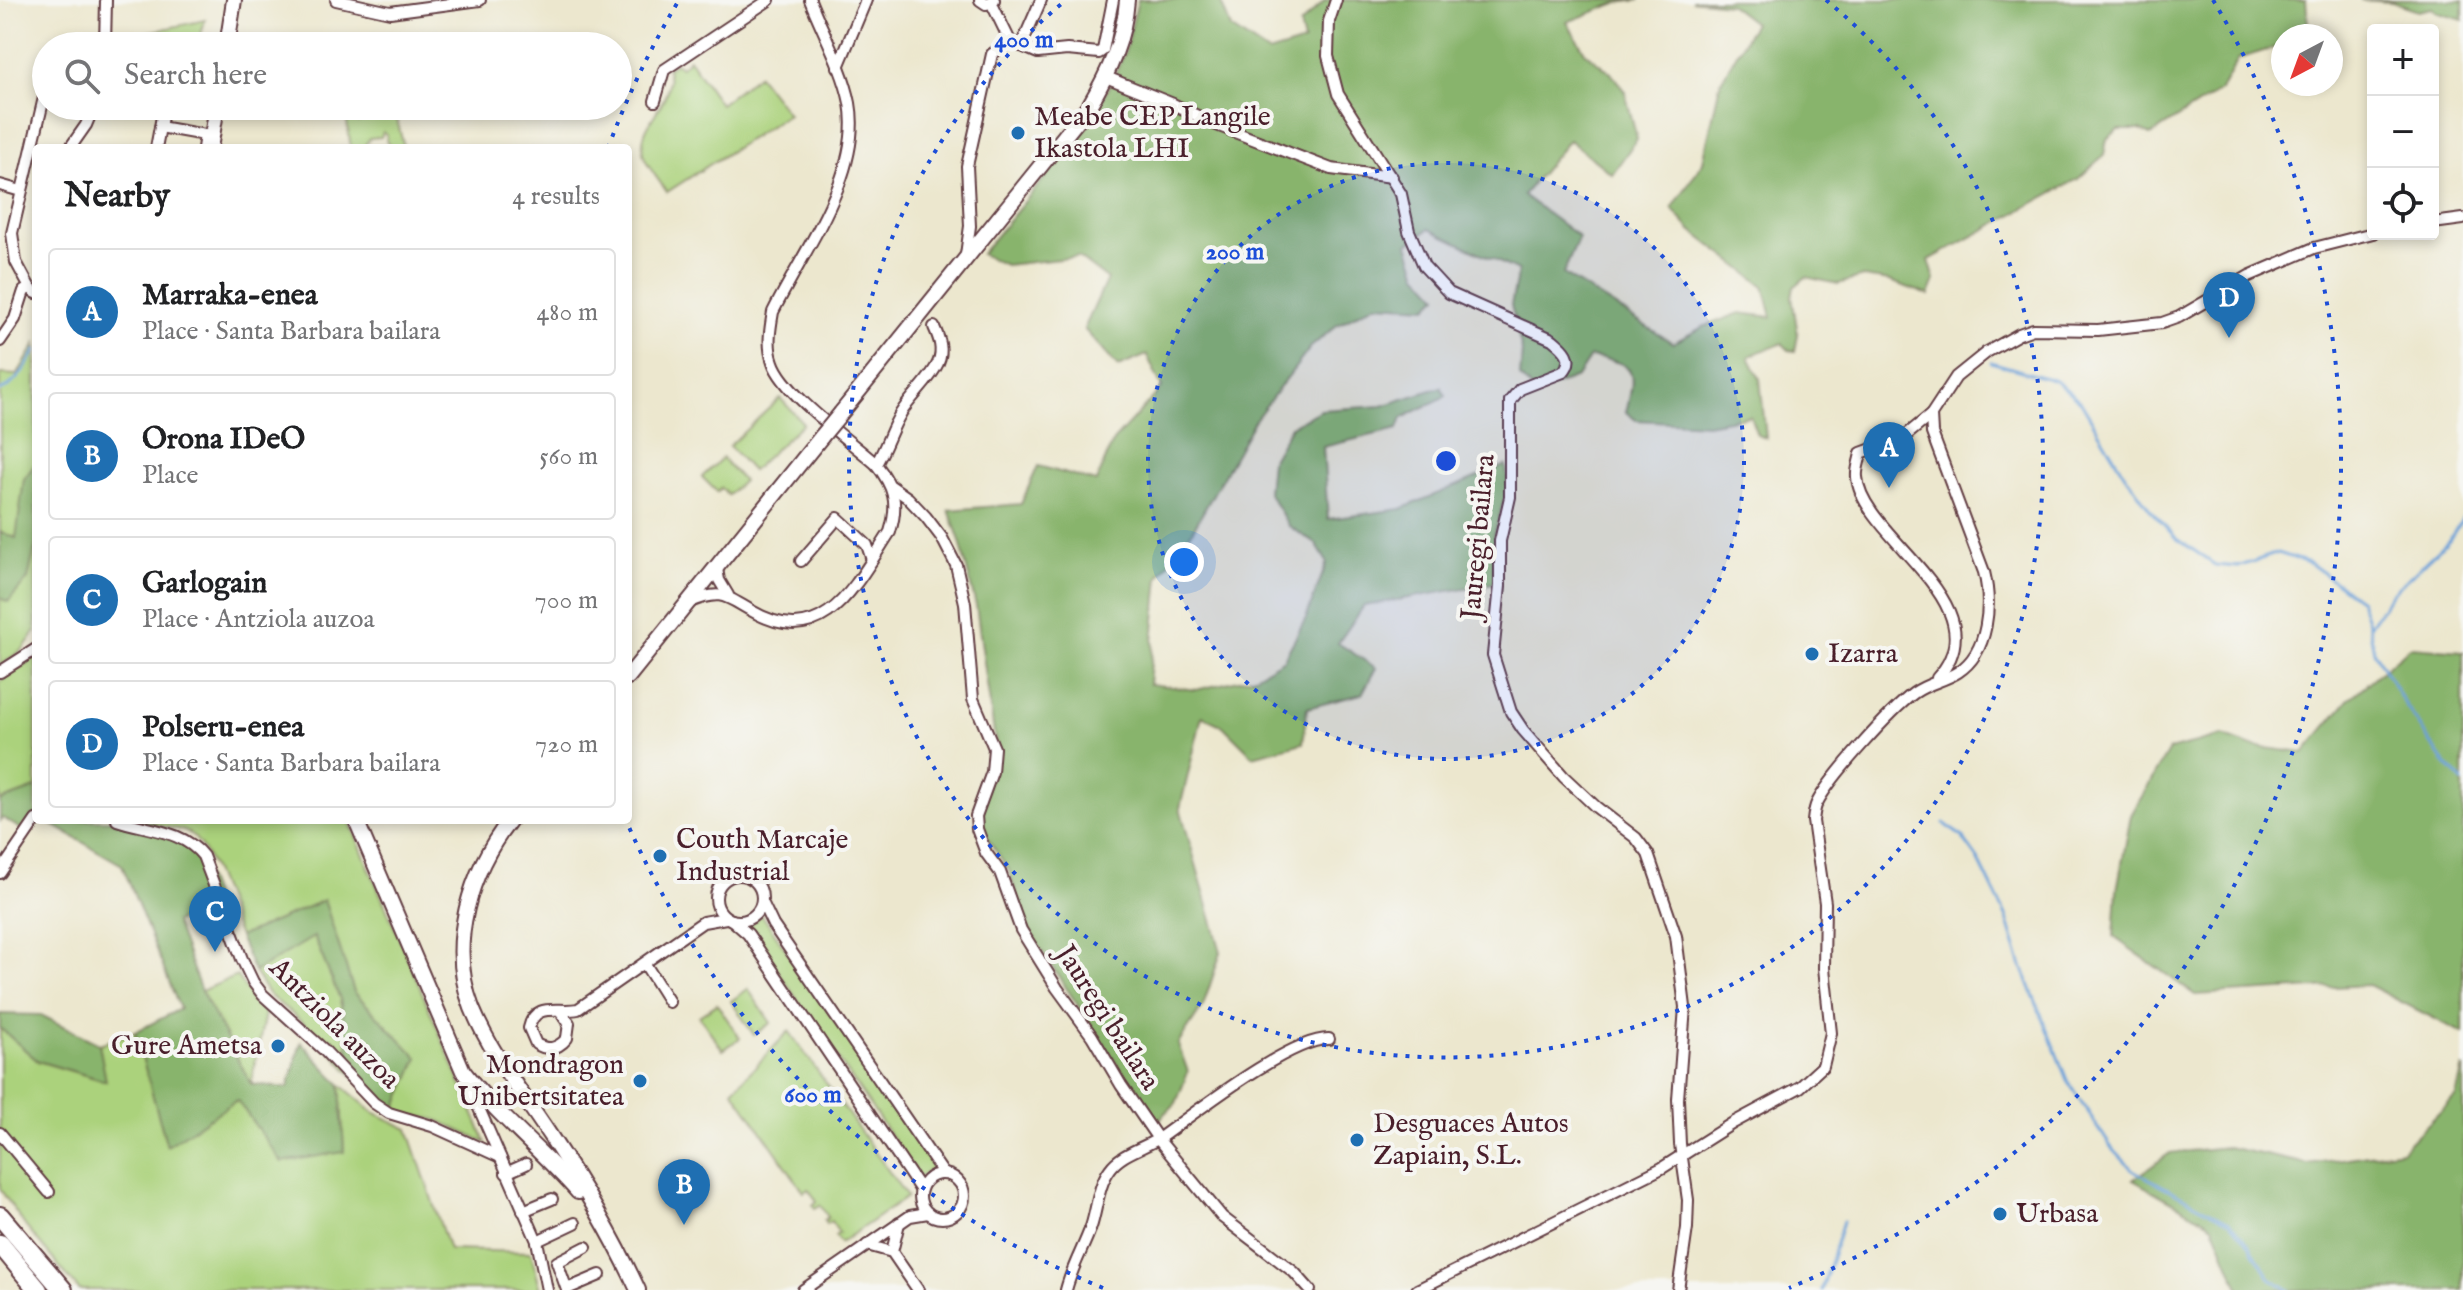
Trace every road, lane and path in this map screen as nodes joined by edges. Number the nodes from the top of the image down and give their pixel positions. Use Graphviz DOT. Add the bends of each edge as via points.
graph roads {
  1 [pos="106,0"];
  2 [pos="234,0"];
  3 [pos="336,0"];
  4 [pos="480,0"];
  5 [pos="769,0"];
  6 [pos="810,0"];
  7 [pos="866,0"];
  8 [pos="1041,0"];
  9 [pos="1113,0"];
  10 [pos="1127,0"];
  11 [pos="1336,0"];
  12 [pos="988,1"];
  13 [pos="105,32"];
  14 [pos="229,32"];
  15 [pos="1010,41"];
  16 [pos="1021,46"];
  17 [pos="838,67"];
  18 [pos="1106,77"];
  19 [pos="655,101"];
  20 [pos="38,120"];
  21 [pos="88,120"];
  22 [pos="161,120"];
  23 [pos="215,120"];
  24 [pos="160,127"];
  25 [pos="33,144"];
  26 [pos="73,144"];
  27 [pos="157,144"];
  28 [pos="204,144"];
  29 [pos="211,144"];
  30 [pos="32,146"];
  31 [pos="1392,177"];
  32 [pos="0,185"];
  33 [pos="21,191"];
  34 [pos="2463,219"];
  35 [pos="2439,222"];
  36 [pos="2367,235"];
  37 [pos="965,262"];
  38 [pos="32,288"];
  39 [pos="32,290"];
  40 [pos="934,327"];
  41 [pos="0,341"];
  42 [pos="1931,415"];
  43 [pos="876,464"];
  44 [pos="891,486"];
  45 [pos="890,532"];
  46 [pos="859,537"];
  47 [pos="872,560"];
  48 [pos="801,561"];
  49 [pos="717,569"];
  50 [pos="728,595"];
  51 [pos="690,602"];
  52 [pos="32,652"];
  53 [pos="0,672"];
  54 [pos="632,672"];
  55 [pos="1936,680"];
  56 [pos="33,824"];
  57 [pos="132,824"];
  58 [pos="358,824"];
  59 [pos="507,824"];
  60 [pos="0,873"];
  61 [pos="716,901"];
  62 [pos="762,902"];
  63 [pos="729,919"];
  64 [pos="708,920"];
  65 [pos="645,964"];
  66 [pos="669,1002"];
  67 [pos="578,1009"];
  68 [pos="561,1012"];
  69 [pos="569,1028"];
  70 [pos="1329,1039"];
  71 [pos="463,1071"];
  72 [pos="0,1133"];
  73 [pos="1158,1139"];
  74 [pos="1683,1155"];
  75 [pos="500,1157"];
  76 [pos="526,1164"];
  77 [pos="506,1173"];
  78 [pos="943,1173"];
  79 [pos="49,1192"];
  80 [pos="920,1194"];
  81 [pos="552,1199"];
  82 [pos="523,1211"];
  83 [pos="928,1213"];
  84 [pos="912,1215"];
  85 [pos="1,1216"];
  86 [pos="575,1223"];
  87 [pos="899,1223"];
  88 [pos="537,1241"];
  89 [pos="616,1242"];
  90 [pos="0,1244"];
  91 [pos="867,1245"];
  92 [pos="586,1247"];
  93 [pos="892,1252"];
  94 [pos="600,1275"];
  95 [pos="38,1290"];
  96 [pos="63,1290"];
  97 [pos="547,1290"];
  98 [pos="567,1290"];
  99 [pos="638,1290"];
  100 [pos="803,1290"];
  101 [pos="918,1290"];
  102 [pos="1066,1290"];
  103 [pos="1310,1290"];
  104 [pos="1417,1290"];
  105 [pos="1678,1290"];
  1 -- 13 [label="street"];
  2 -- 14 [label="main road"];
  3 -- 4 [label="street" via="390,12"];
  5 -- 19 [label="street" via="664,70"];
  6 -- 17 [label="street, Jauregi bailara"];
  7 -- 17 [label="street"];
  8 -- 16 [label="street"];
  9 -- 16 [label="street" via="1099,53 1038,53"];
  10 -- 18 [label="main road" via="1120,44"];
  11 -- 31 [label="street, Jauregi bailara" via="1328,56 1338,94"];
  12 -- 15 [label="street"];
  15 -- 16 [label="street"];
  15 -- 37 [label="street" via="992,54 967,166 970,226"];
  17 -- 43 [label="street, Jauregi bailara" via="849,100 850,151 842,181 773,312 769,336 774,366 785,385"];
  18 -- 31 [label="street" via="1331,169"];
  18 -- 37 [label="main road" via="1064,140"];
  20 -- 25 [label="street"];
  21 -- 26 [label="street"];
  22 -- 24 [label="street"];
  23 -- 29 [label="main road"];
  24 -- 27 [label="street"];
  24 -- 28 [label="street" via="205,135"];
  30 -- 33 [label="street"];
  31 -- 74 [label="street, Jauregi bailara" via="1417,250 1449,293 1552,339 1569,360 1563,372 1520,389 1510,401 1510,497 1500,541 1493,655 1511,712 1529,739 1648,854 1676,936 1685,1007 1678,1099"];
  32 -- 33 [label="street"];
  33 -- 38 [label="street" via="13,248"];
  34 -- 35 [label="street"];
  36 -- 42 [label="street" via="2314,248 2249,276 2162,323 2019,334 1967,366"];
  37 -- 49 [label="main road, bridge"];
  39 -- 41 [label="street" via="24,291 15,319"];
  40 -- 43 [label="street" via="941,351 938,363 899,415"];
  42 -- 55 [label="street" via="1942,466 1988,590 1978,651 1956,674"];
  42 -- 55 [label="street" via="1904,437 1861,453 1857,478 1865,500 1948,608 1953,649"];
  43 -- 44 [label="street, Jauregi bailara"];
  44 -- 45 [label="street" via="895,503"];
  44 -- 73 [label="street, Jauregi bailara" via="926,517 956,565 965,603 973,699 994,748 992,772 976,816 986,853 1000,872 1021,930"];
  45 -- 46 [label="street" via="873,539"];
  45 -- 47 [label="street"];
  46 -- 47 [label="street"];
  46 -- 48 [label="street" via="838,518"];
  47 -- 50 [label="street" via="841,603 814,622 769,620"];
  49 -- 50 [label="street"];
  49 -- 51 [label="main road"];
  50 -- 51 [label="street"];
  51 -- 54 [label="main road"];
  52 -- 53 [label="street"];
  55 -- 74 [label="street" via="1907,698 1814,810 1831,1033 1823,1066 1800,1087"];
  56 -- 60 [label="street"];
  57 -- 75 [label="street, Antziola auzoa" via="185,838 195,846 253,982 374,1103"];
  58 -- 71 [label="main road"];
  59 -- 89 [label="main road" via="473,882 468,902 462,953 471,1004 497,1055"];
  61 -- 62 [label="street" via="720,884 740,874 759,886"];
  61 -- 63 [label="street"];
  61 -- 64 [label="street"];
  62 -- 63 [label="street" via="752,918"];
  62 -- 78 [label="street"];
  63 -- 64 [label="street"];
  63 -- 80 [label="street" via="748,934"];
  64 -- 65 [label="street"];
  65 -- 66 [label="street"];
  65 -- 67 [label="street"];
  67 -- 68 [label="street"];
  67 -- 69 [label="street"];
  68 -- 69 [label="street"];
  68 -- 69 [label="street" via="546,1009 534,1016 529,1028 533,1039 542,1047 556,1047"];
  70 -- 73 [label="street" via="1301,1046 1209,1100"];
  71 -- 75 [label="street"];
  71 -- 89 [label="main road" via="552,1163"];
  72 -- 79 [label="street"];
  73 -- 102 [label="street" via="1108,1172"];
  73 -- 103 [label="street, Jauregi bailara" via="1222,1217"];
  74 -- 104 [label="street"];
  74 -- 105 [label="street, Jauregi bailara" via="1687,1228"];
  75 -- 77 [label="street"];
  76 -- 77 [label="street"];
  77 -- 82 [label="street"];
  78 -- 80 [label="street" via="930,1177"];
  78 -- 83 [label="street" via="961,1184 964,1200 946,1218"];
  80 -- 83 [label="street"];
  80 -- 84 [label="street"];
  81 -- 82 [label="street"];
  82 -- 88 [label="street"];
  83 -- 84 [label="street"];
  84 -- 87 [label="street"];
  85 -- 96 [label="highway"];
  86 -- 88 [label="street"];
  87 -- 91 [label="street"];
  87 -- 93 [label="street"];
  88 -- 97 [label="street"];
  89 -- 99 [label="main road"];
  90 -- 95 [label="highway"];
  91 -- 93 [label="street"];
  91 -- 100 [label="street"];
  92 -- 98 [label="street" via="557,1262"];
  93 -- 101 [label="street"];
  94 -- 98 [label="street"];
}
